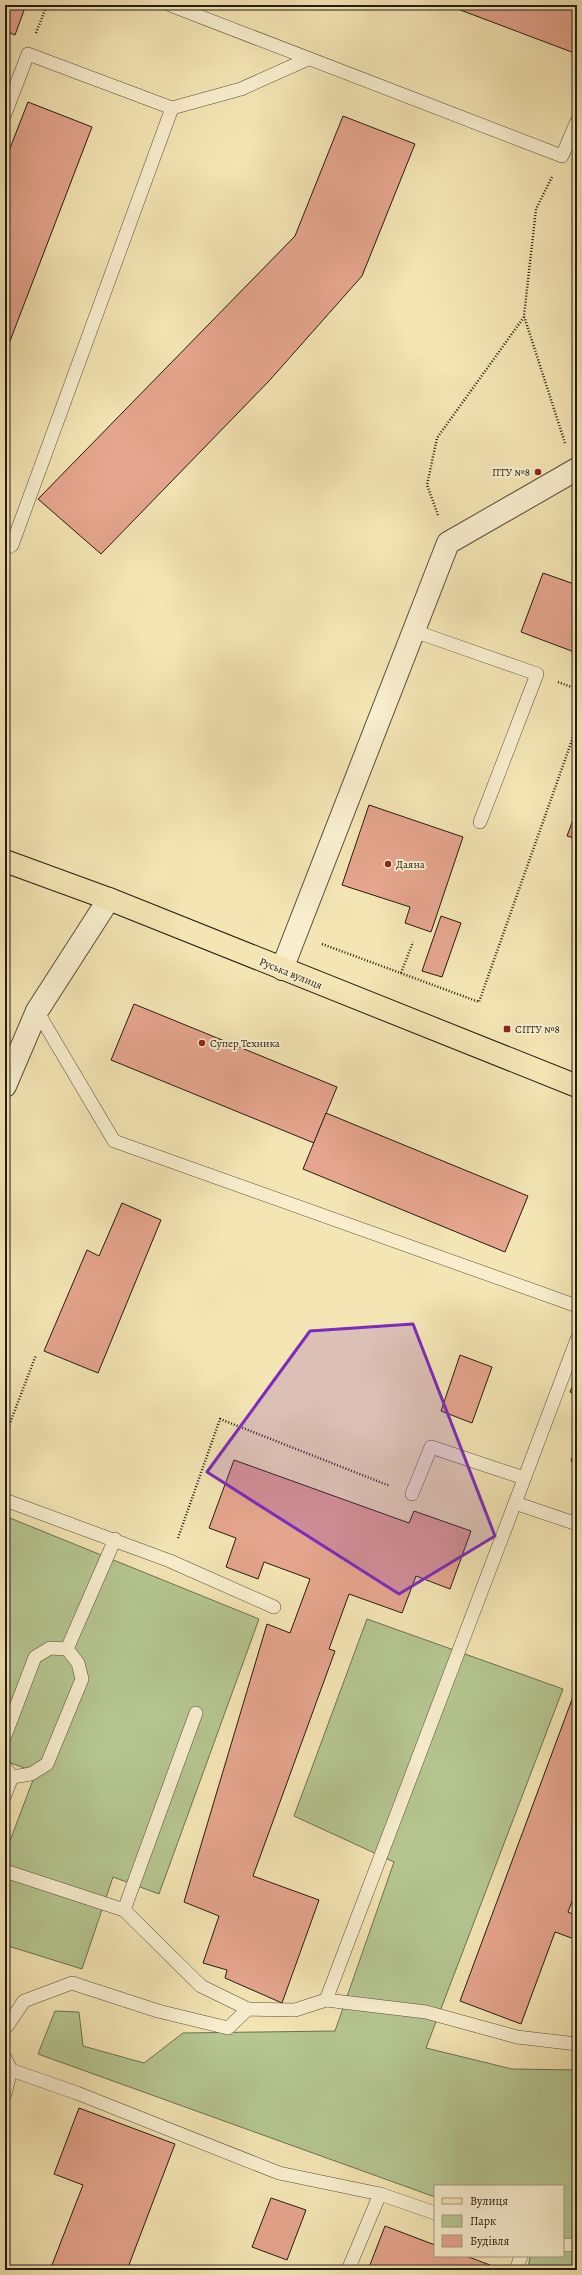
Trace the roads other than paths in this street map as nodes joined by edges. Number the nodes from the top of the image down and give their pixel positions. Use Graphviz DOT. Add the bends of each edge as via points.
graph roads {
  1 [pos="170,5"];
  2 [pos="308,59"];
  3 [pos="172,108"];
  4 [pos="5,114"];
  5 [pos="577,121"];
  6 [pos="576,470"];
  7 [pos="5,549"];
  8 [pos="414,630"];
  9 [pos="480,822"];
  10 [pos="5,860"];
  11 [pos="109,899"];
  12 [pos="282,969"];
  13 [pos="37,1011"];
  14 [pos="5,1086"];
  15 [pos="577,1086"];
  16 [pos="577,1306"];
  17 [pos="577,1339"];
  18 [pos="524,1478"];
  19 [pos="412,1494"];
  20 [pos="5,1500"];
  21 [pos="515,1503"];
  22 [pos="577,1524"];
  23 [pos="115,1539"];
  24 [pos="274,1607"];
  25 [pos="67,1649"];
  26 [pos="196,1713"];
  27 [pos="5,1736"];
  28 [pos="7,1773"];
  29 [pos="5,1795"];
  30 [pos="5,1871"];
  31 [pos="124,1910"];
  32 [pos="326,2000"];
  33 [pos="248,2009"];
  34 [pos="5,2029"];
  35 [pos="577,2044"];
  36 [pos="5,2058"];
  37 [pos="11,2070"];
  38 [pos="5,2094"];
  39 [pos="380,2194"];
  40 [pos="434,2213"];
  41 [pos="564,2245"];
  42 [pos="577,2245"];
  43 [pos="521,2257"];
  44 [pos="348,2270"];
  45 [pos="516,2270"];
  1 -- 2 [label="lane"];
  2 -- 3 [label="lane" via="241,89"];
  2 -- 5 [label="lane" via="562,156"];
  3 -- 4 [label="lane" via="28,54"];
  3 -- 7 [label="lane" via="12,545"];
  6 -- 8 [label="street" via="448,543"];
  8 -- 9 [label="lane" via="537,674"];
  8 -- 12 [label="street"];
  10 -- 11 [label="main road, Руська вулиця"];
  11 -- 12 [label="main road, Руська вулиця"];
  11 -- 13 [label="street"];
  12 -- 15 [label="main road, Руська вулиця"];
  13 -- 14 [label="street"];
  13 -- 16 [label="lane" via="114,1141"];
  17 -- 18 [label="lane"];
  18 -- 19 [label="lane" via="431,1447"];
  18 -- 21 [label="lane"];
  20 -- 23 [label="lane"];
  21 -- 22 [label="lane"];
  21 -- 32 [label="lane"];
  23 -- 24 [label="lane"];
  23 -- 25 [label="lane"];
  25 -- 27 [label="lane" via="50,1648 35,1657"];
  25 -- 28 [label="lane" via="78,1663 82,1679 47,1764 31,1774"];
  26 -- 31 [label="lane"];
  28 -- 29 [label="lane"];
  30 -- 31 [label="lane"];
  31 -- 33 [label="lane" via="200,1986"];
  32 -- 33 [label="lane" via="295,2010"];
  32 -- 35 [label="lane" via="426,2012 517,2037"];
  33 -- 34 [label="lane" via="228,2028 158,2011 72,1984 24,2001"];
  36 -- 37 [label="lane"];
  37 -- 38 [label="lane"];
  37 -- 39 [label="lane" via="77,2092 279,2173"];
  39 -- 40 [label="lane"];
  39 -- 44 [label="lane"];
  41 -- 42 [label="lane"];
  43 -- 45 [label="lane"];
}
